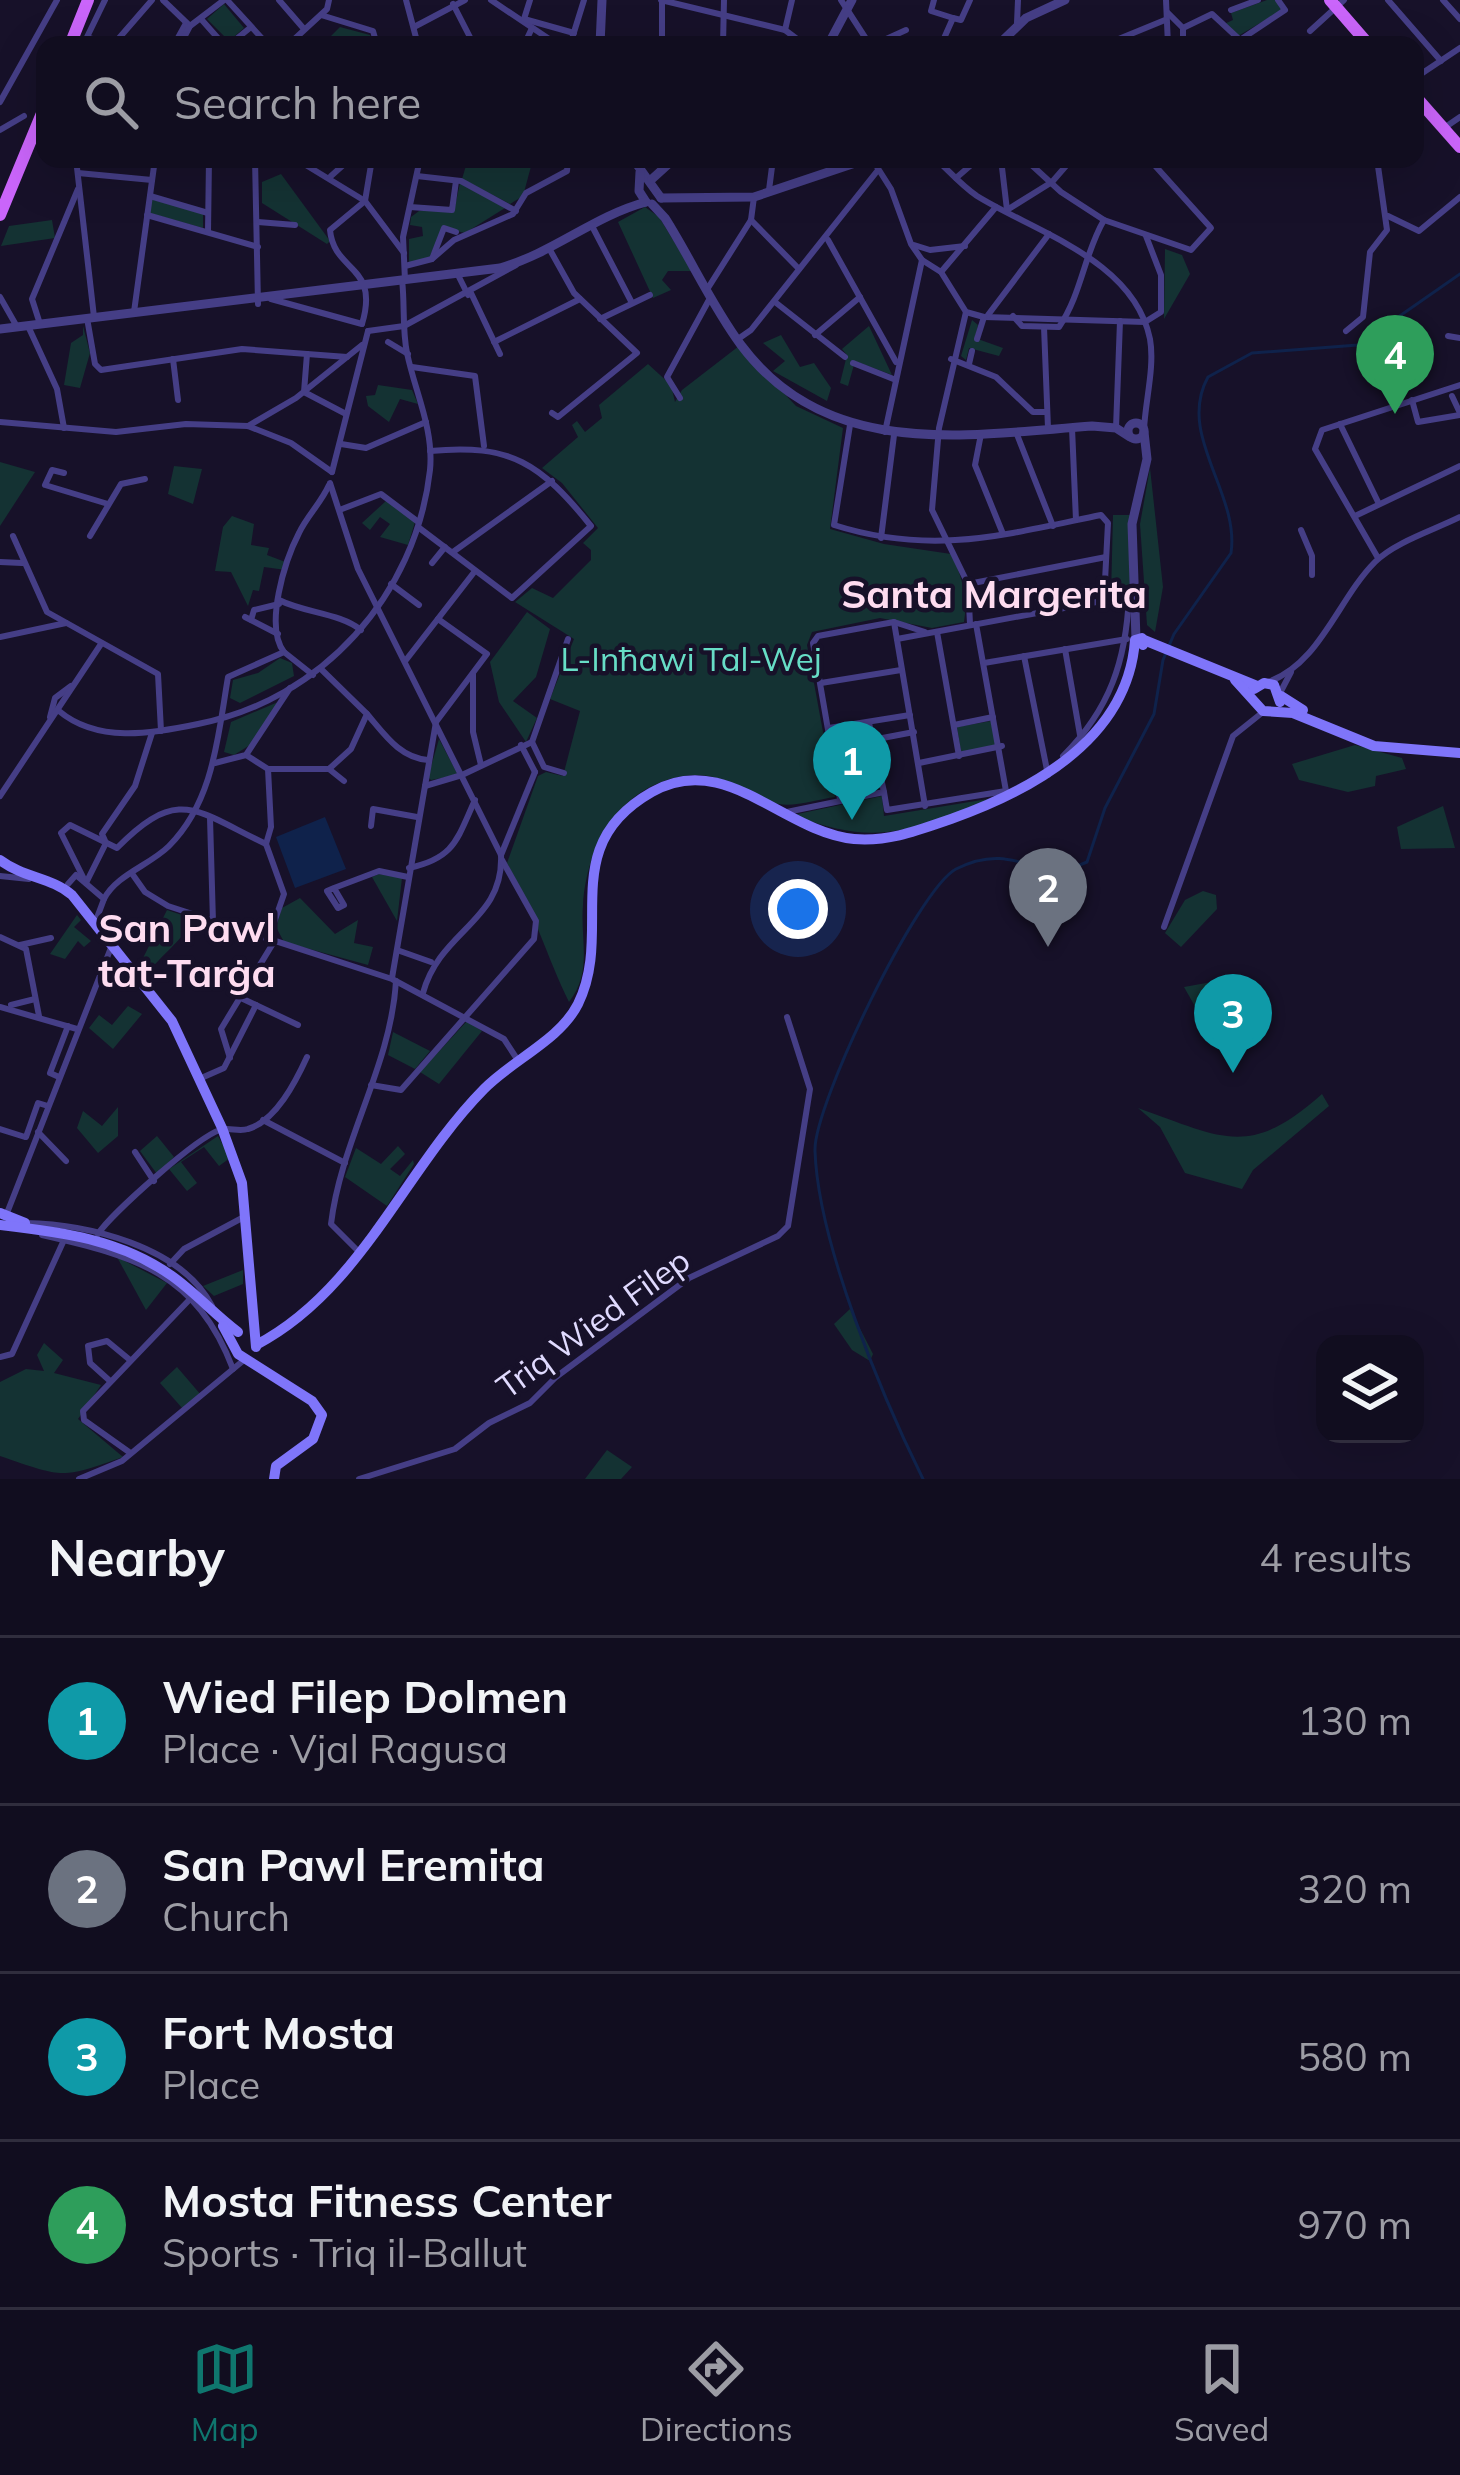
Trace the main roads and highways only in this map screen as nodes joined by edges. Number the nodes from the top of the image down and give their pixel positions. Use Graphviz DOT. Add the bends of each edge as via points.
graph roads {
  1 [pos="88,0"];
  2 [pos="1337,2"];
  3 [pos="74,36"];
  4 [pos="1363,36"];
  5 [pos="1424,106"];
  6 [pos="36,128"];
  7 [pos="1460,147"];
  8 [pos="0,215"];
  9 [pos="1235,680"];
  10 [pos="1262,684"];
  11 [pos="1281,695"];
  12 [pos="1261,706"];
  13 [pos="1460,752"];
  14 [pos="0,860"];
  15 [pos="9,1221"];
  16 [pos="246,1341"];
  17 [pos="274,1478"];
  1 -- 3 [label="main road"];
  2 -- 4 [label="main road"];
  5 -- 7 [label="main road"];
  6 -- 8 [label="main road"];
  9 -- 10 [label="main road"];
  9 -- 12 [label="main road"];
  9 -- 16 [label="main road" via="1140,644 1108,714 1047,773 999,802 890,838 843,837 718,782 681,781 647,795 620,818 592,872 588,966 564,1024 458,1119 362,1254 272,1334"];
  10 -- 11 [label="main road"];
  10 -- 12 [label="main road"];
  11 -- 12 [label="main road"];
  11 -- 13 [label="main road" via="1374,742"];
  12 -- 13 [label="main road" via="1374,746"];
  14 -- 16 [label="main road" via="29,878 57,882 172,1021 242,1183"];
  15 -- 16 [label="main road" via="127,1250"];
  16 -- 17 [label="main road" via="322,1415 313,1439"];
}
